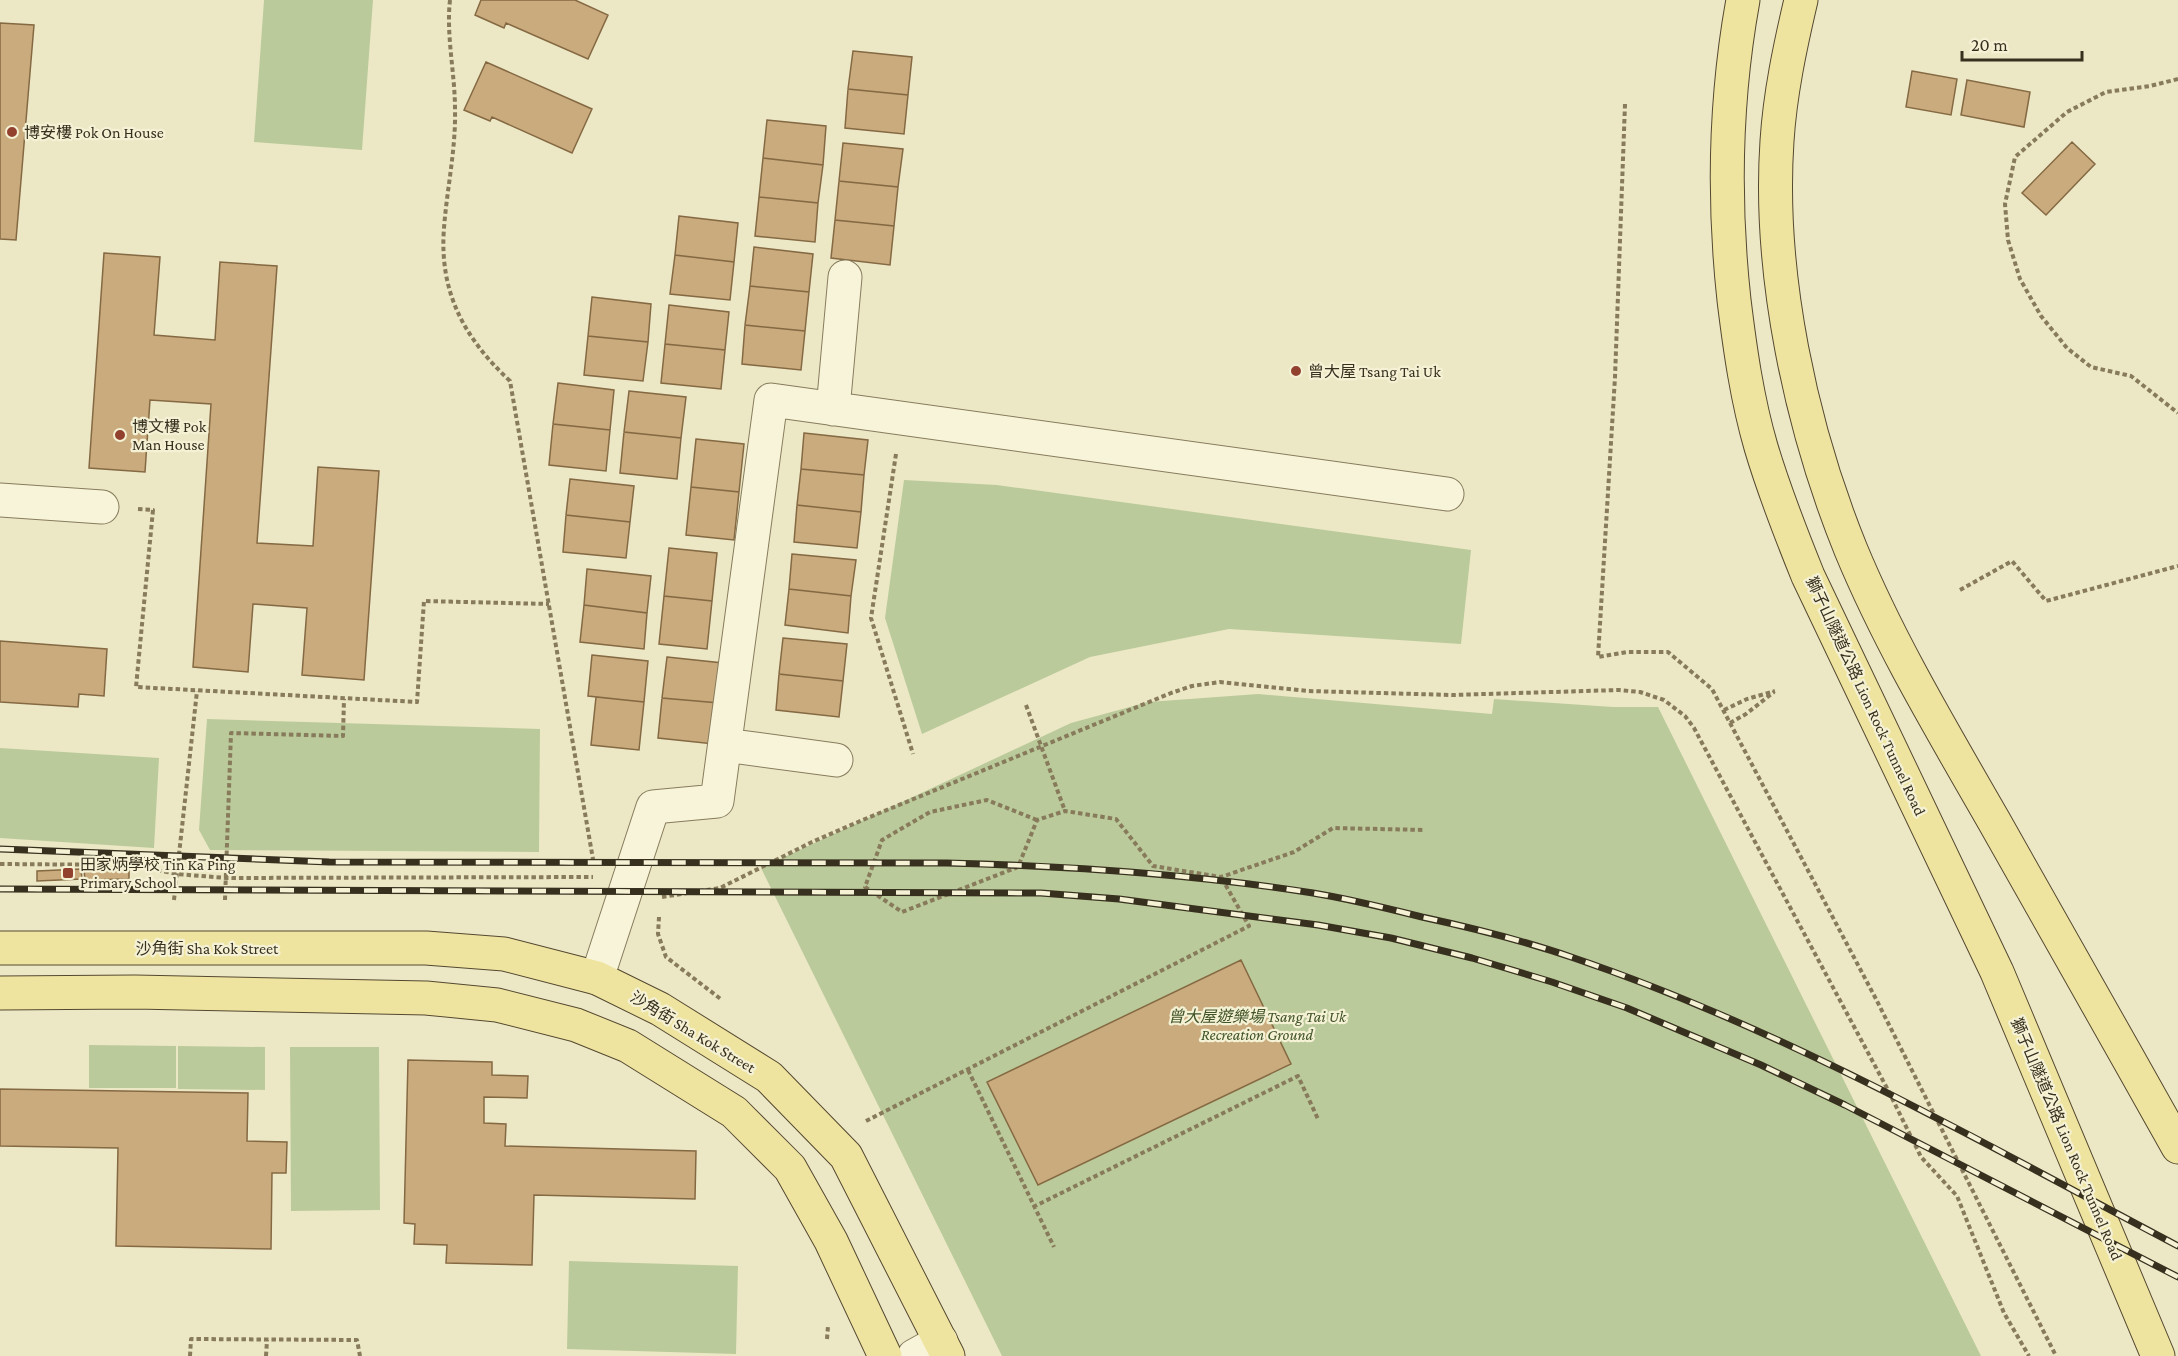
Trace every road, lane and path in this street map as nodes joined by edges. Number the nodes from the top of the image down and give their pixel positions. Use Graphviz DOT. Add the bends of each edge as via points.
graph roads {
  1 [pos="450,0"];
  2 [pos="1743,0"];
  3 [pos="1801,0"];
  4 [pos="2178,79"];
  5 [pos="1625,104"];
  6 [pos="845,277"];
  7 [pos="833,409"];
  8 [pos="2178,413"];
  9 [pos="901,418"];
  10 [pos="1447,494"];
  11 [pos="0,501"];
  12 [pos="102,507"];
  13 [pos="2178,566"];
  14 [pos="1960,590"];
  15 [pos="549,603"];
  16 [pos="197,691"];
  17 [pos="344,699"];
  18 [pos="1026,705"];
  19 [pos="1724,710"];
  20 [pos="1730,723"];
  21 [pos="725,745"];
  22 [pos="1041,746"];
  23 [pos="913,754"];
  24 [pos="836,760"];
  25 [pos="1065,811"];
  26 [pos="1037,820"];
  27 [pos="1425,830"];
  28 [pos="0,864"];
  29 [pos="177,874"];
  30 [pos="1221,877"];
  31 [pos="226,878"];
  32 [pos="174,900"];
  33 [pos="225,900"];
  34 [pos="659,906"];
  35 [pos="659,916"];
  36 [pos="0,948"];
  37 [pos="597,978"];
  38 [pos="0,993"];
  39 [pos="726,1003"];
  40 [pos="968,1070"];
  41 [pos="1318,1119"];
  42 [pos="870,1130"];
  43 [pos="2178,1147"];
  44 [pos="1034,1207"];
  45 [pos="1054,1247"];
  46 [pos="829,1318"];
  47 [pos="827,1339"];
  48 [pos="267,1340"];
  49 [pos="934,1351"];
  50 [pos="190,1356"];
  51 [pos="266,1356"];
  52 [pos="360,1356"];
  53 [pos="885,1356"];
  54 [pos="2028,1356"];
  55 [pos="2056,1356"];
  56 [pos="2158,1356"];
  1 -- 15 [label="path" via="456,110 444,228 445,266 460,318 479,348 510,381"];
  2 -- 56 [label="main road, 獅子山隧道公路 Lion Rock Tunnel Road" via="1731,80 1726,166 1729,247 1744,367 1761,446 1783,516 1808,576 1997,972"];
  3 -- 43 [label="main road" via="1780,109 1776,199 1784,302 1821,465 1851,550 1926,704"];
  4 -- 8 [label="path" via="2106,92 2067,112 2014,157 2005,204 2008,240 2020,279 2067,348 2091,367 2131,376"];
  5 -- 19 [label="path" via="1616,377 1598,657 1668,652 1712,689"];
  6 -- 7 [label="street"];
  7 -- 9 [label="street"];
  7 -- 21 [label="street" via="771,400"];
  9 -- 10 [label="street"];
  9 -- 23 [label="path" via="871,618"];
  11 -- 12 [label="street"];
  12 -- 16 [label="path" via="153,510 136,687"];
  13 -- 14 [label="path" via="2046,601 2012,561"];
  15 -- 17 [label="path" via="424,601 417,702"];
  15 -- 31 [label="path" via="596,877"];
  16 -- 17 [label="path"];
  16 -- 29 [label="path"];
  17 -- 31 [label="path" via="343,736 231,733"];
  18 -- 22 [label="path"];
  19 -- 20 [label="path"];
  19 -- 20 [label="path" via="1775,691"];
  20 -- 55 [label="path" via="1876,999"];
  21 -- 24 [label="street"];
  21 -- 37 [label="street" via="717,801 653,807"];
  22 -- 25 [label="path"];
  22 -- 34 [label="path" via="812,842 720,888 660,897"];
  22 -- 54 [label="path" via="1171,693 1208,683 1443,695 1619,690 1664,700 1694,728 1921,1157 1957,1197 2004,1313"];
  25 -- 26 [label="path"];
  25 -- 30 [label="path" via="1116,819 1153,866"];
  26 -- 26 [label="path" via="987,800 930,812 882,840 865,887 902,912 1018,867"];
  27 -- 30 [label="path" via="1333,828 1294,852"];
  28 -- 29 [label="path" via="132,865"];
  29 -- 31 [label="path"];
  29 -- 32 [label="path"];
  30 -- 40 [label="path" via="1249,926"];
  31 -- 33 [label="path"];
  35 -- 39 [label="path" via="658,934 666,957"];
  36 -- 37 [label="main road, 沙角街 Sha Kok Street" via="426,948 504,954"];
  37 -- 49 [label="main road, 沙角街 Sha Kok Street" via="660,1009 769,1077 846,1156"];
  38 -- 53 [label="main road" via="426,998 497,1005 587,1029 628,1046 734,1112 790,1168 831,1241"];
  40 -- 42 [label="path" via="865,1119"];
  40 -- 44 [label="path"];
  41 -- 44 [label="path" via="1298,1076"];
  44 -- 45 [label="path"];
  46 -- 47 [label="path"];
  48 -- 50 [label="path" via="191,1339"];
  48 -- 51 [label="path"];
  48 -- 52 [label="path" via="357,1340"];
}
